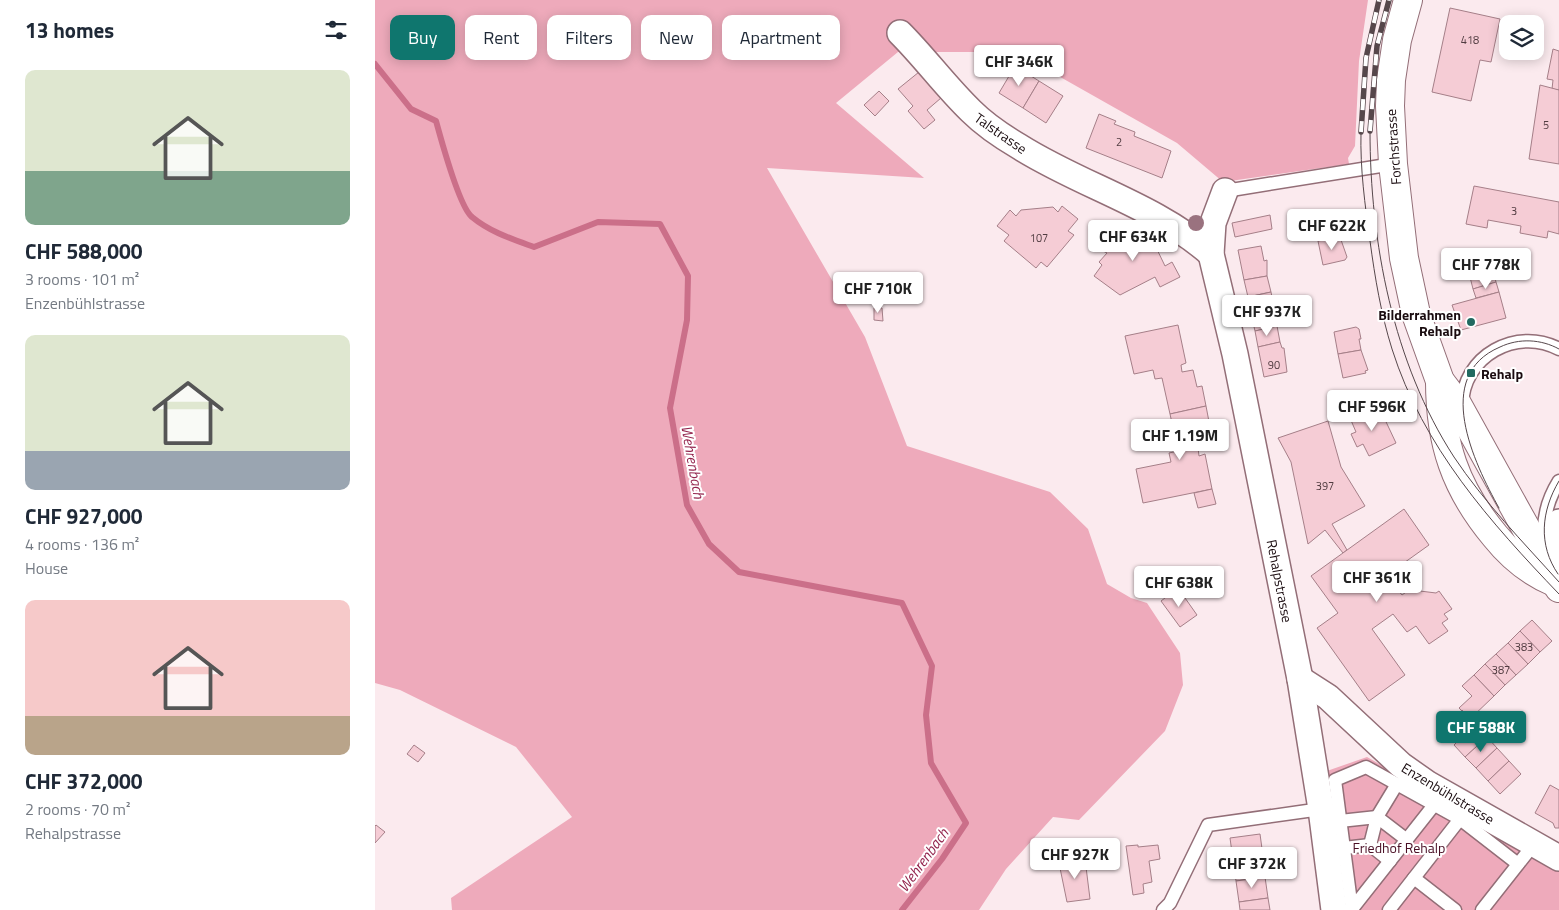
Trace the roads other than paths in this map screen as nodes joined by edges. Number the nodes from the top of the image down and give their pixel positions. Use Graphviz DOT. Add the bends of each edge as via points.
graph roads {
  1 [pos="1408,0"];
  2 [pos="900,33"];
  3 [pos="1393,164"];
  4 [pos="1225,191"];
  5 [pos="1211,254"];
  6 [pos="1559,349"];
  7 [pos="1440,381"];
  8 [pos="1463,415"];
  9 [pos="1559,481"];
  10 [pos="1491,493"];
  11 [pos="1559,522"];
  12 [pos="1513,531"];
  13 [pos="1557,585"];
  14 [pos="1300,679"];
  15 [pos="1397,784"];
  16 [pos="1435,805"];
  17 [pos="1331,815"];
  18 [pos="1377,817"];
  19 [pos="1460,819"];
  20 [pos="1407,840"];
  21 [pos="1534,844"];
  22 [pos="1369,845"];
  23 [pos="1344,848"];
  24 [pos="1559,858"];
  25 [pos="1390,861"];
  26 [pos="1518,864"];
  27 [pos="1414,878"];
  28 [pos="1163,910"];
  29 [pos="1346,910"];
  30 [pos="1389,910"];
  31 [pos="1455,910"];
  32 [pos="1482,910"];
  1 -- 3 [label="main road, Forchstrasse" via="1391,80"];
  2 -- 5 [label="street, Talstrasse" via="971,111 992,128 1069,175 1176,227"];
  3 -- 4 [label="lane"];
  3 -- 7 [label="main road, Forchstrasse" via="1411,291"];
  4 -- 5 [label="street, Rehalpstrasse" via="1213,223"];
  5 -- 14 [label="street, Rehalpstrasse" via="1235,354"];
  6 -- 8 [label="lane" via="1526,341 1492,351 1469,376 1463,394"];
  7 -- 8 [label="main road, Forchstrasse"];
  7 -- 13 [label="main road, Forchstrasse" via="1447,446 1463,491 1481,519 1521,563"];
  8 -- 10 [label="lane" via="1470,442"];
  8 -- 13 [label="main road, Forchstrasse"];
  9 -- 13 [label="lane" via="1548,504 1543,530"];
  11 -- 13 [label="street"];
  12 -- 13 [label="lane"];
  14 -- 17 [label="street, Rehalpstrasse"];
  14 -- 21 [label="street, Enzenbühlstrasse" via="1328,697 1401,765 1428,784"];
  15 -- 16 [label="lane"];
  15 -- 17 [label="lane" via="1366,767 1335,780"];
  15 -- 18 [label="lane"];
  16 -- 19 [label="lane"];
  16 -- 20 [label="lane"];
  17 -- 18 [label="lane"];
  17 -- 23 [label="lane"];
  17 -- 28 [label="lane" via="1208,825 1170,903"];
  17 -- 29 [label="street, Rehalpstrasse"];
  18 -- 20 [label="lane"];
  18 -- 22 [label="lane"];
  19 -- 26 [label="lane"];
  19 -- 27 [label="lane"];
  20 -- 25 [label="lane"];
  21 -- 24 [label="street, Enzenbühlstrasse"];
  21 -- 26 [label="lane"];
  22 -- 23 [label="lane"];
  22 -- 25 [label="lane"];
  23 -- 29 [label="lane"];
  25 -- 29 [label="lane"];
  26 -- 32 [label="lane"];
  27 -- 30 [label="lane"];
  27 -- 31 [label="lane"];
}
